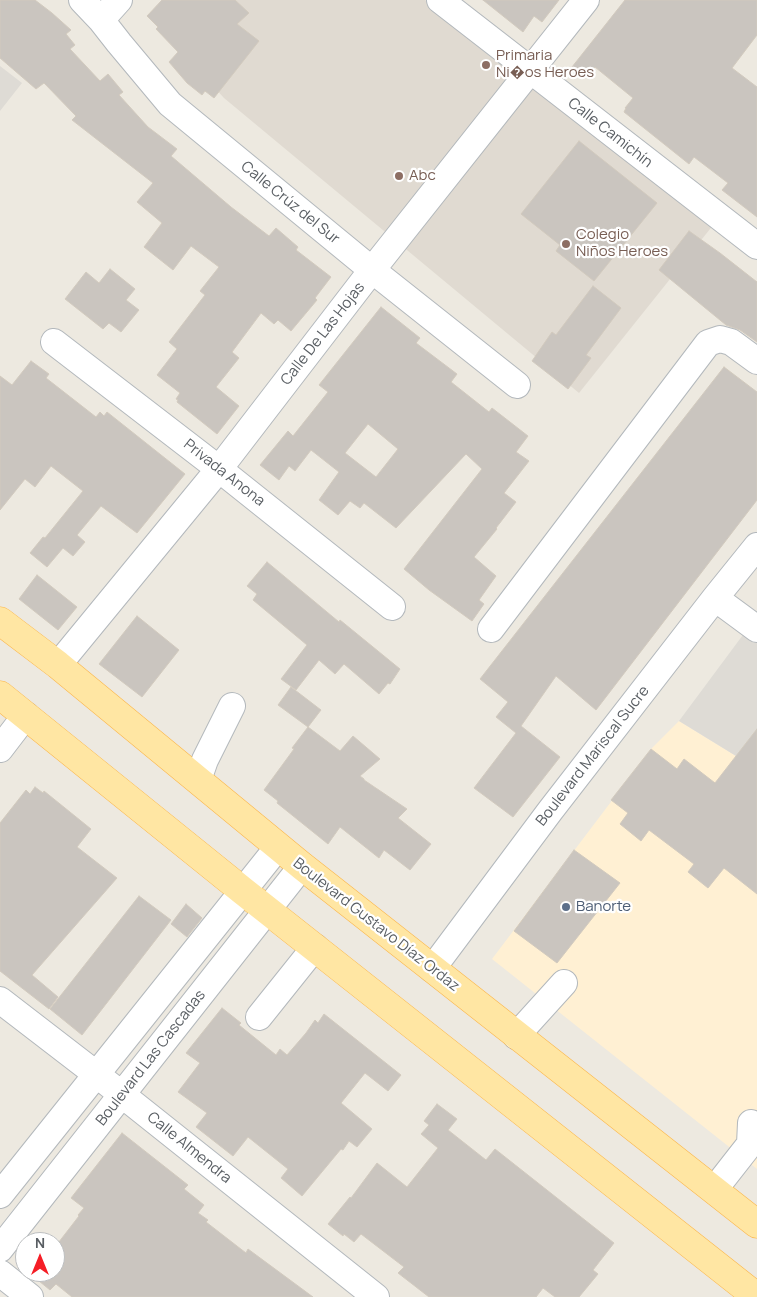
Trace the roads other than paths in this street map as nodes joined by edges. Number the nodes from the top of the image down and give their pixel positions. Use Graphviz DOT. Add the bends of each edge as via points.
graph roads {
  1 [pos="82,0"];
  2 [pos="119,0"];
  3 [pos="440,0"];
  4 [pos="586,0"];
  5 [pos="101,20"];
  6 [pos="530,71"];
  7 [pos="757,246"];
  8 [pos="372,270"];
  9 [pos="54,342"];
  10 [pos="757,361"];
  11 [pos="517,385"];
  12 [pos="219,469"];
  13 [pos="757,546"];
  14 [pos="715,598"];
  15 [pos="392,607"];
  16 [pos="0,621"];
  17 [pos="491,628"];
  18 [pos="757,629"];
  19 [pos="58,666"];
  20 [pos="0,695"];
  21 [pos="232,706"];
  22 [pos="26,716"];
  23 [pos="0,749"];
  24 [pos="198,780"];
  25 [pos="278,846"];
  26 [pos="302,866"];
  27 [pos="243,891"];
  28 [pos="268,910"];
  29 [pos="315,947"];
  30 [pos="432,969"];
  31 [pos="564,983"];
  32 [pos="0,1000"];
  33 [pos="260,1017"];
  34 [pos="516,1036"];
  35 [pos="96,1074"];
  36 [pos="122,1094"];
  37 [pos="750,1123"];
  38 [pos="714,1190"];
  39 [pos="0,1195"];
  40 [pos="757,1224"];
  41 [pos="0,1249"];
  42 [pos="0,1273"];
  43 [pos="30,1297"];
  44 [pos="376,1297"];
  45 [pos="757,1297"];
  1 -- 5 [label="street, Calle Crúz del Sur"];
  2 -- 5 [label="street"];
  3 -- 6 [label="street, Calle Camichín"];
  4 -- 6 [label="street, Calle De Las Hojas"];
  5 -- 8 [label="street, Calle Crúz del Sur" via="170,104"];
  6 -- 7 [label="street, Calle Camichín"];
  6 -- 8 [label="street, Calle De Las Hojas"];
  8 -- 11 [label="street, Calle Crúz del Sur"];
  8 -- 12 [label="street, Calle De Las Hojas"];
  9 -- 12 [label="street, Privada Anona"];
  10 -- 17 [label="street" via="731,342 720,339 708,343"];
  12 -- 15 [label="street, Privada Anona"];
  12 -- 19 [label="street, Calle De Las Hojas"];
  13 -- 14 [label="street, Boulevard Mariscal Sucre"];
  14 -- 18 [label="street"];
  14 -- 30 [label="street, Boulevard Mariscal Sucre"];
  16 -- 19 [label="main road, Boulevard Gustavo Díaz Ordaz"];
  19 -- 24 [label="main road, Boulevard Gustavo Díaz Ordaz"];
  20 -- 22 [label="main road"];
  21 -- 24 [label="street"];
  22 -- 23 [label="street"];
  22 -- 27 [label="main road"];
  24 -- 25 [label="main road, Boulevard Gustavo Díaz Ordaz"];
  25 -- 26 [label="main road, Boulevard Gustavo Díaz Ordaz"];
  25 -- 27 [label="street"];
  26 -- 28 [label="street, Boulevard Las Cascadas"];
  26 -- 30 [label="main road, Boulevard Gustavo Díaz Ordaz"];
  27 -- 28 [label="main road"];
  27 -- 35 [label="street"];
  28 -- 29 [label="main road"];
  28 -- 36 [label="street, Boulevard Las Cascadas"];
  29 -- 33 [label="street"];
  29 -- 45 [label="main road"];
  30 -- 34 [label="main road, Boulevard Gustavo Díaz Ordaz"];
  31 -- 34 [label="street"];
  32 -- 35 [label="street, Calle Almendra"];
  34 -- 38 [label="main road, Boulevard Gustavo Díaz Ordaz"];
  35 -- 36 [label="street, Calle Almendra"];
  35 -- 39 [label="street"];
  36 -- 41 [label="street, Boulevard Las Cascadas"];
  36 -- 44 [label="street, Calle Almendra"];
  37 -- 38 [label="street" via="750,1144"];
  38 -- 40 [label="main road, Boulevard Gustavo Díaz Ordaz"];
  42 -- 43 [label="street"];
}
